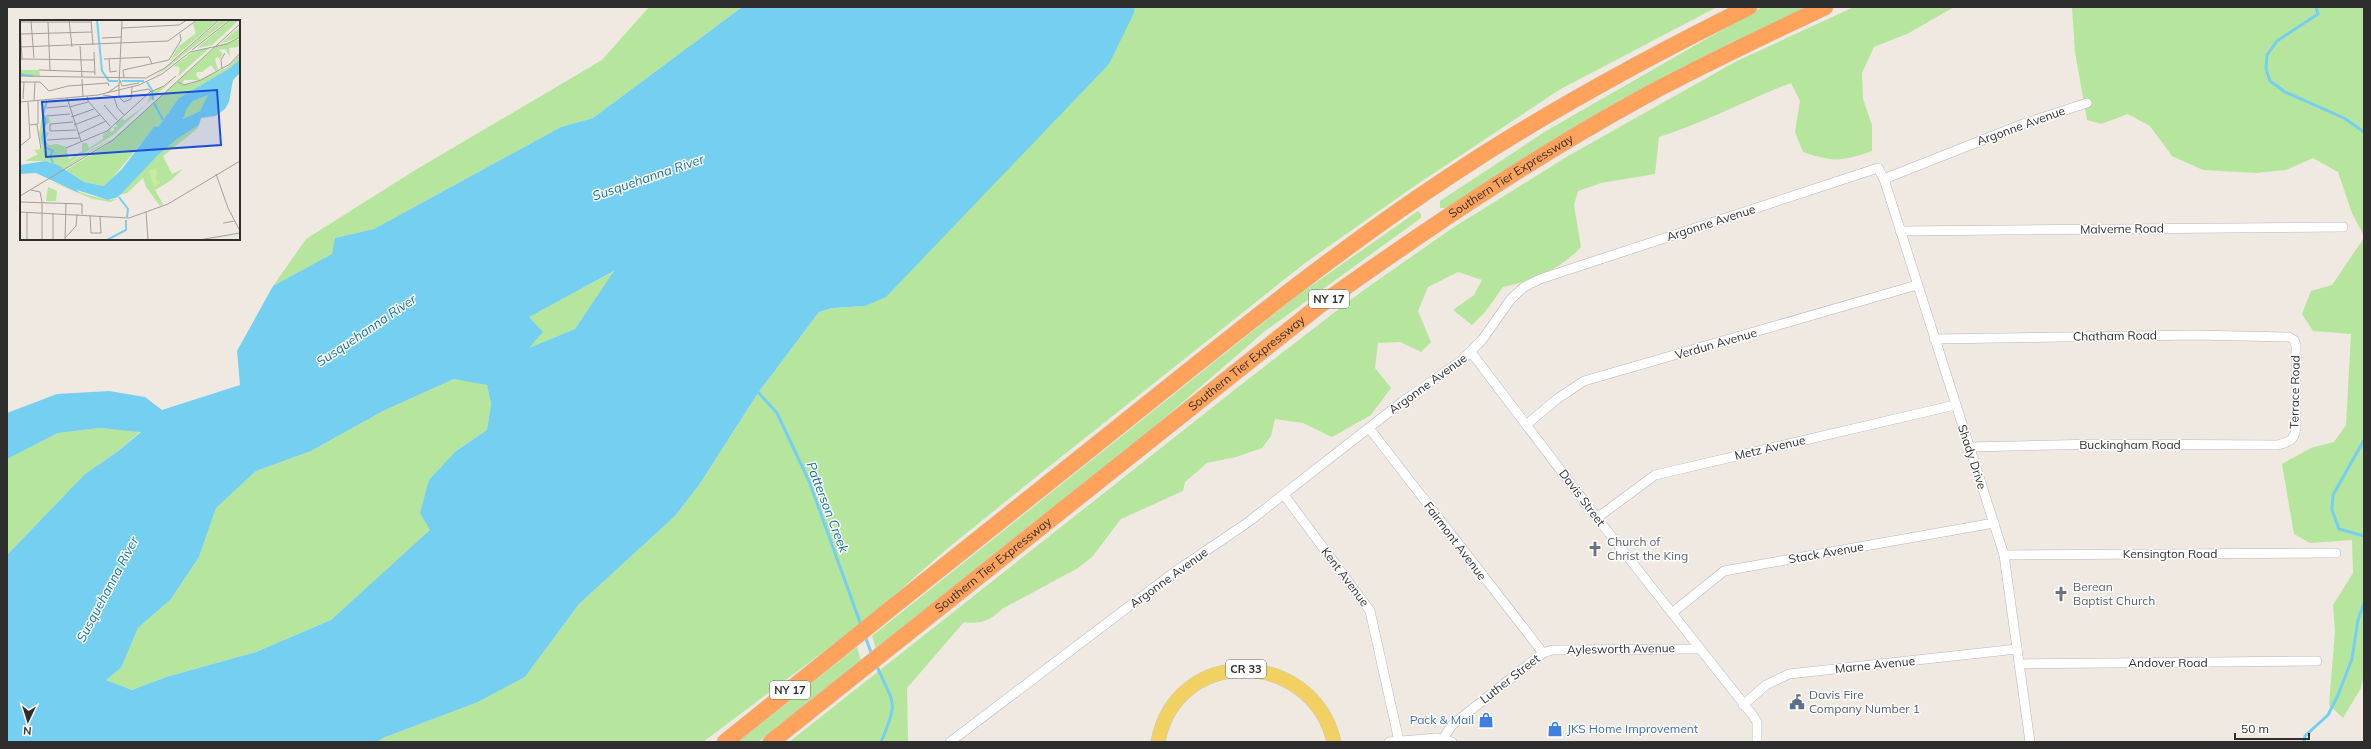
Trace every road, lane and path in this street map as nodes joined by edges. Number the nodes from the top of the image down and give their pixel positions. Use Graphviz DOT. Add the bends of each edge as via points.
graph roads {
  1 [pos="1749,7"];
  2 [pos="1824,7"];
  3 [pos="2087,103"];
  4 [pos="1884,179"];
  5 [pos="2343,227"];
  6 [pos="1900,231"];
  7 [pos="1917,285"];
  8 [pos="1934,339"];
  9 [pos="2294,340"];
  10 [pos="1471,352"];
  11 [pos="1955,405"];
  12 [pos="1526,425"];
  13 [pos="1369,428"];
  14 [pos="2290,442"];
  15 [pos="1969,447"];
  16 [pos="1284,495"];
  17 [pos="1598,518"];
  18 [pos="1994,523"];
  19 [pos="2336,553"];
  20 [pos="2004,555"];
  21 [pos="1672,613"];
  22 [pos="1699,649"];
  23 [pos="2017,649"];
  24 [pos="1543,653"];
  25 [pos="2316,661"];
  26 [pos="2019,664"];
  27 [pos="1744,705"];
  28 [pos="1443,739"];
  29 [pos="1394,741"];
  30 [pos="726,742"];
  31 [pos="771,742"];
  32 [pos="950,742"];
  33 [pos="1158,742"];
  34 [pos="1334,742"];
  35 [pos="1452,742"];
  36 [pos="1757,742"];
  37 [pos="2030,742"];
  1 -- 30 [label="highway, NY 17" via="1597,85 1454,173 1376,228 1250,322"];
  2 -- 31 [label="highway, Southern Tier Expressway / NY 17" via="1643,97 1508,176 1410,241 1320,305"];
  3 -- 4 [label="street, Argonne Avenue" via="2023,124"];
  4 -- 6 [label="street, Shady Drive"];
  4 -- 10 [label="street, Argonne Avenue" via="1878,168 1871,169 1540,279 1524,287 1511,299"];
  5 -- 6 [label="street, Malverne Road"];
  6 -- 7 [label="street, Shady Drive"];
  7 -- 8 [label="street, Shady Drive"];
  7 -- 12 [label="street, Verdun Avenue" via="1584,381"];
  8 -- 9 [label="street, Chatham Road" via="2195,335 2289,337"];
  8 -- 11 [label="street, Shady Drive"];
  9 -- 14 [label="street, Terrace Road" via="2296,428"];
  10 -- 12 [label="street, Davis Street"];
  10 -- 13 [label="street, Argonne Avenue"];
  11 -- 15 [label="street, Shady Drive"];
  11 -- 17 [label="street, Metz Avenue" via="1655,475"];
  12 -- 17 [label="street, Davis Street"];
  13 -- 16 [label="street, Argonne Avenue"];
  13 -- 24 [label="street, Fairmont Avenue"];
  14 -- 15 [label="street, Buckingham Road" via="2277,445 2099,444"];
  15 -- 18 [label="street, Shady Drive"];
  16 -- 29 [label="street, Kent Avenue" via="1370,610"];
  16 -- 32 [label="street, Argonne Avenue" via="1173,573"];
  17 -- 21 [label="street, Davis Street"];
  18 -- 20 [label="street, Shady Drive"];
  18 -- 21 [label="street, Stack Avenue" via="1724,571"];
  19 -- 20 [label="street, Kensington Road"];
  20 -- 23 [label="street, Shady Drive"];
  21 -- 22 [label="street, Davis Street"];
  22 -- 24 [label="street, Aylesworth Avenue" via="1552,650"];
  22 -- 27 [label="street, Davis Street"];
  23 -- 26 [label="street, Shady Drive"];
  23 -- 27 [label="street, Marne Avenue" via="1789,674 1766,685"];
  24 -- 28 [label="street, Luther Street" via="1452,725"];
  25 -- 26 [label="street, Andover Road"];
  26 -- 37 [label="street, Shady Drive"];
  27 -- 36 [label="street, Davis Street" via="1757,722"];
  28 -- 29 [label="street, Kent Avenue"];
  28 -- 35 [label="street, Kent Avenue"];
  33 -- 34 [label="main road, CR 33" via="1173,706 1196,684 1229,671 1256,669 1280,676 1302,689 1322,711"];
}
